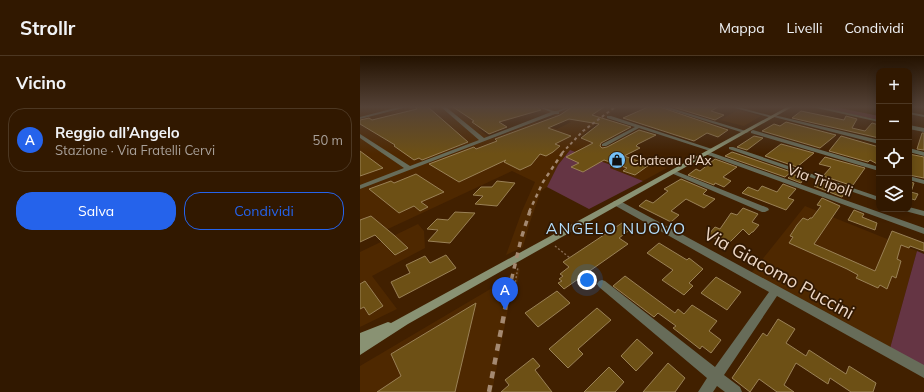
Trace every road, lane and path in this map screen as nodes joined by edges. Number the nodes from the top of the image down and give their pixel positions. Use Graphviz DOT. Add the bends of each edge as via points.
graph roads {
  1 [pos="462,123"];
  2 [pos="529,123"];
  3 [pos="625,123"];
  4 [pos="717,123"];
  5 [pos="764,123"];
  6 [pos="797,123"];
  7 [pos="638,127"];
  8 [pos="912,128"];
  9 [pos="924,130"];
  10 [pos="749,132"];
  11 [pos="360,136"];
  12 [pos="483,140"];
  13 [pos="876,141"];
  14 [pos="604,145"];
  15 [pos="731,148"];
  16 [pos="912,151"];
  17 [pos="710,152"];
  18 [pos="924,154"];
  19 [pos="409,168"];
  20 [pos="876,168"];
  21 [pos="673,172"];
  22 [pos="912,179"];
  23 [pos="924,182"];
  24 [pos="360,187"];
  25 [pos="876,198"];
  26 [pos="617,203"];
  27 [pos="765,210"];
  28 [pos="912,210"];
  29 [pos="924,214"];
  30 [pos="924,231"];
  31 [pos="555,246"];
  32 [pos="570,258"];
  33 [pos="517,264"];
  34 [pos="588,271"];
  35 [pos="602,284"];
  36 [pos="775,291"];
  37 [pos="513,293"];
  38 [pos="404,321"];
  39 [pos="360,338"];
  40 [pos="360,349"];
  41 [pos="924,372"];
  42 [pos="715,377"];
  43 [pos="705,392"];
  44 [pos="735,392"];
  1 -- 12 [label="street"];
  2 -- 12 [label="street"];
  3 -- 7 [label="street, Via Tripoli"];
  4 -- 10 [label="street"];
  5 -- 10 [label="main road"];
  6 -- 13 [label="street"];
  7 -- 14 [label="street"];
  7 -- 17 [label="street, Via Tripoli"];
  8 -- 9 [label="street"];
  10 -- 17 [label="main road"];
  10 -- 20 [label="street"];
  11 -- 19 [label="street"];
  12 -- 19 [label="street"];
  15 -- 25 [label="street"];
  16 -- 18 [label="street"];
  17 -- 21 [label="main road"];
  17 -- 30 [label="street, Via Tripoli"];
  19 -- 24 [label="street"];
  21 -- 26 [label="main road"];
  21 -- 27 [label="street"];
  22 -- 23 [label="street"];
  26 -- 33 [label="main road"];
  26 -- 36 [label="street, Via Giacomo Puccini"];
  28 -- 29 [label="street"];
  31 -- 32 [label="path"];
  33 -- 37 [label="path"];
  33 -- 38 [label="main road"];
  34 -- 35 [label="path"];
  35 -- 42 [label="street"];
  36 -- 41 [label="street, Via Giacomo Puccini"];
  36 -- 42 [label="street"];
  38 -- 39 [label="main road"];
  38 -- 40 [label="main road"];
  42 -- 43 [label="street"];
  42 -- 44 [label="street"];
}
